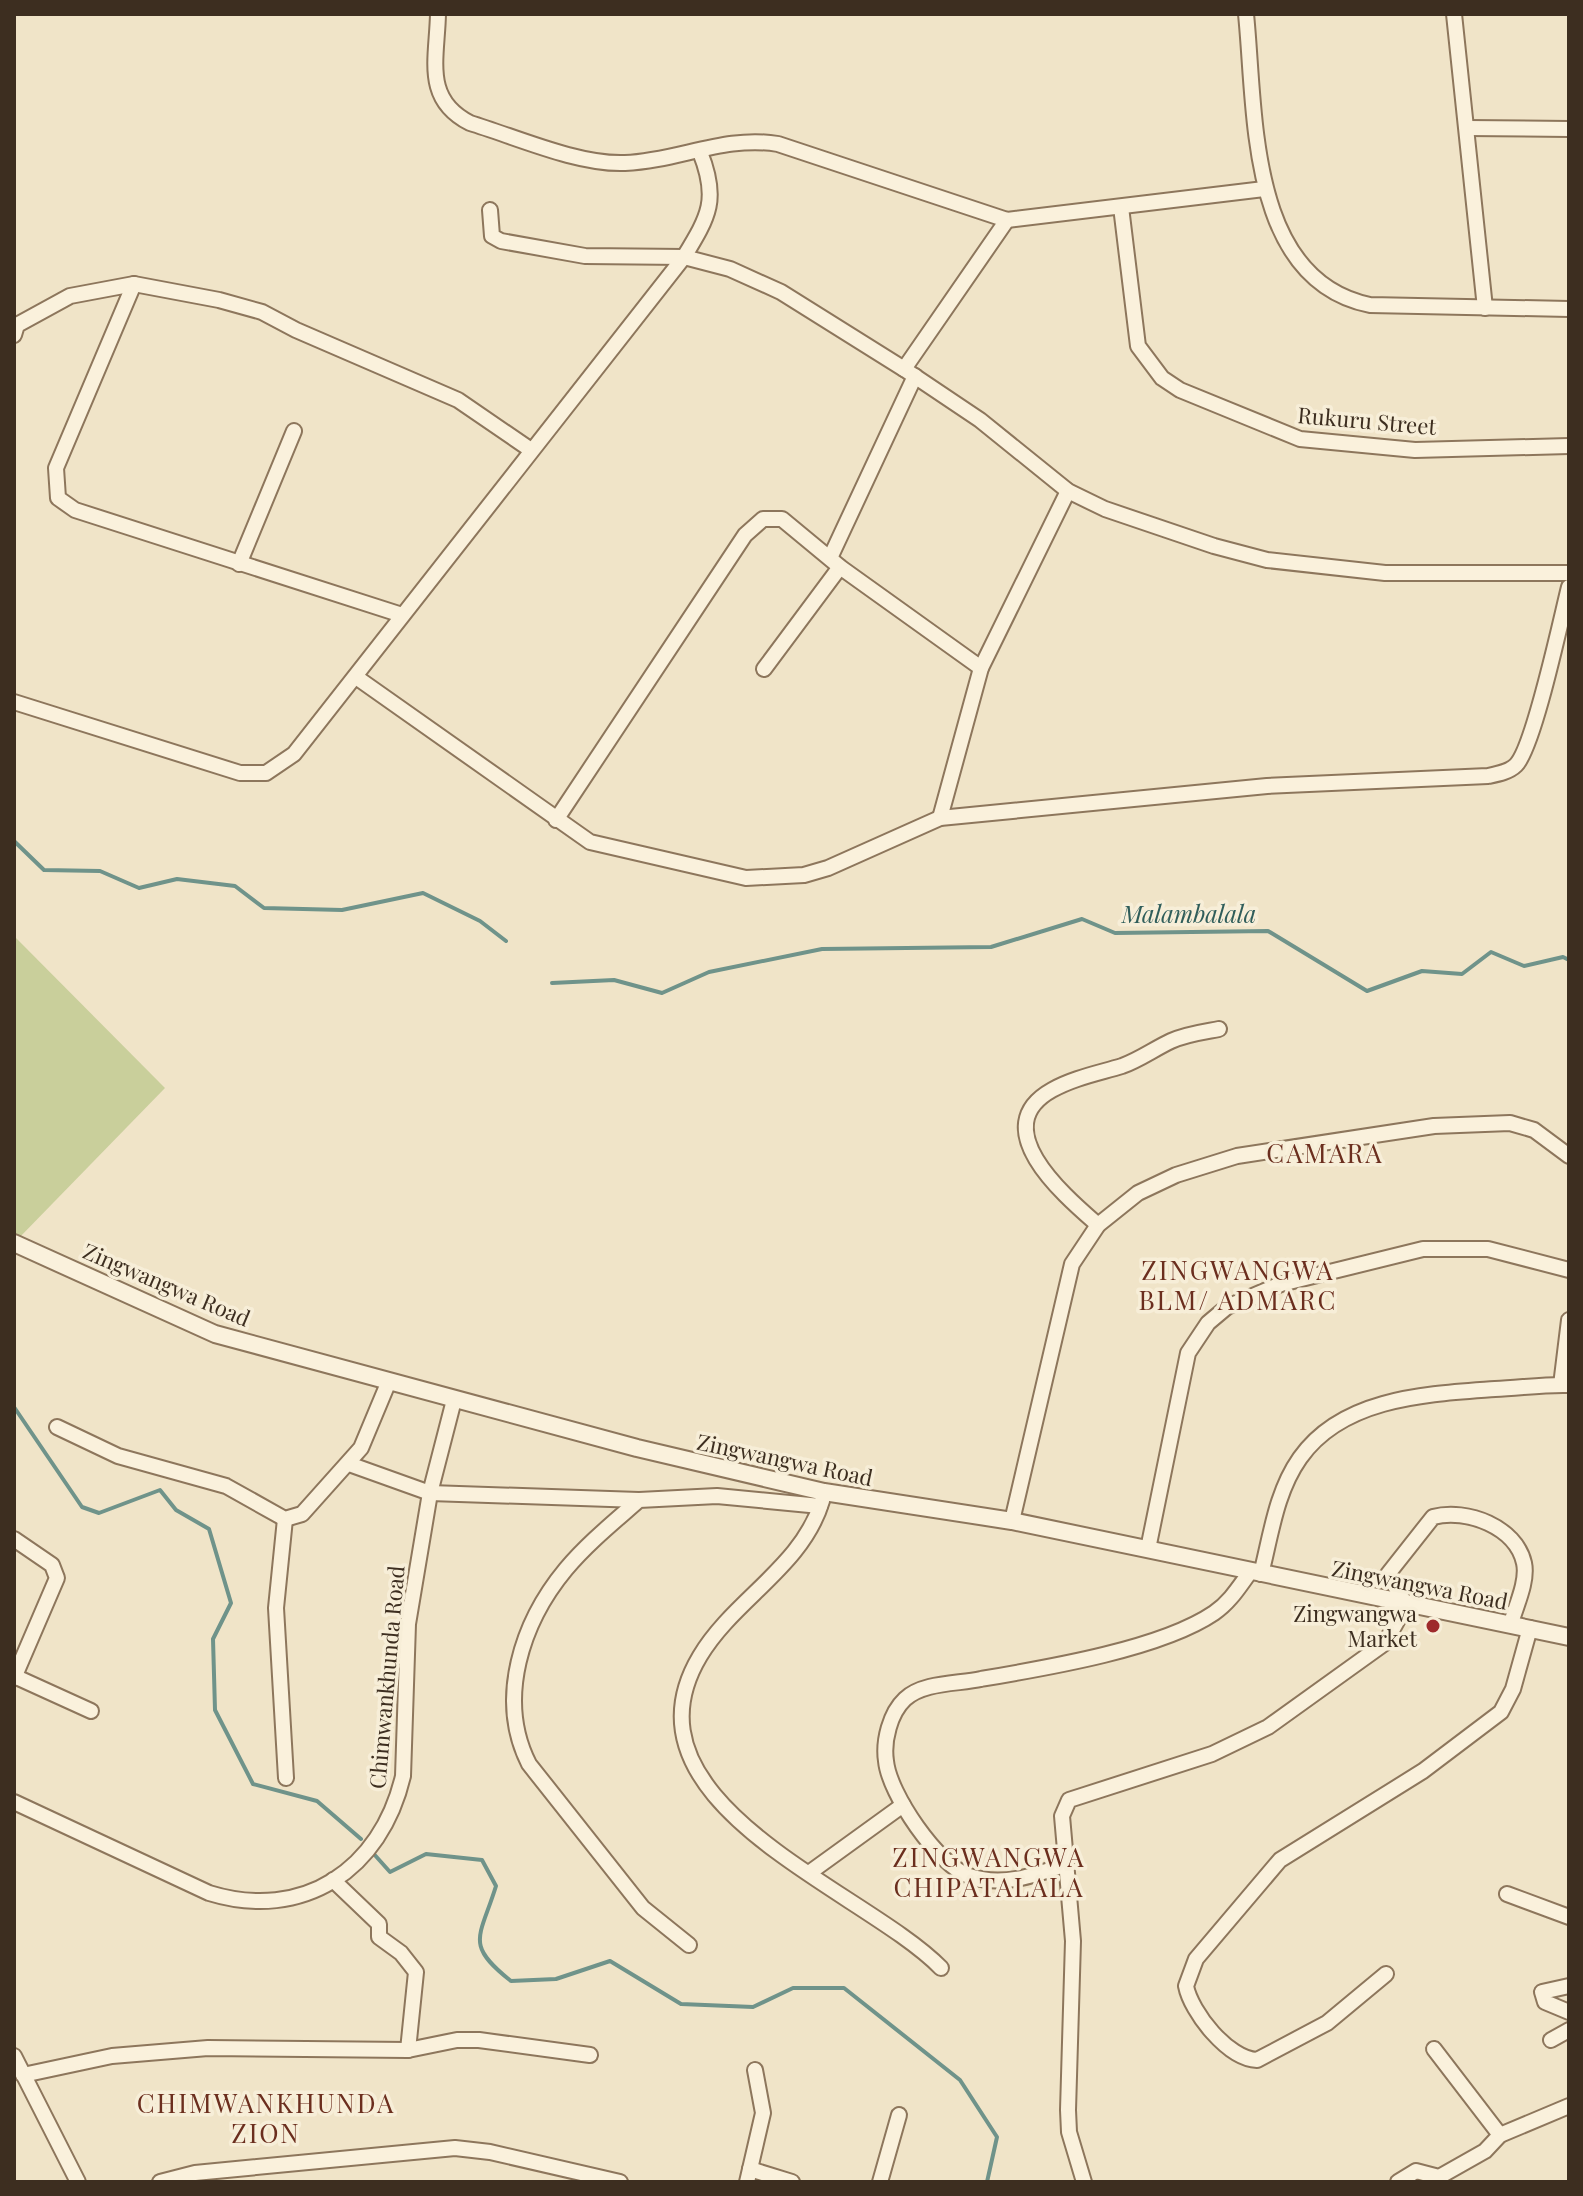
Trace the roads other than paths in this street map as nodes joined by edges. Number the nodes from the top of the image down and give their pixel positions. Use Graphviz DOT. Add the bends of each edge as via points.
graph roads {
  1 [pos="438,14"];
  2 [pos="1246,14"];
  3 [pos="1454,14"];
  4 [pos="1467,128"];
  5 [pos="1569,129"];
  6 [pos="700,152"];
  7 [pos="1264,189"];
  8 [pos="1121,207"];
  9 [pos="490,210"];
  10 [pos="1007,220"];
  11 [pos="684,257"];
  12 [pos="134,284"];
  13 [pos="1485,308"];
  14 [pos="1569,309"];
  15 [pos="14,335"];
  16 [pos="909,372"];
  17 [pos="294,431"];
  18 [pos="1569,446"];
  19 [pos="531,450"];
  20 [pos="1068,491"];
  21 [pos="835,562"];
  22 [pos="239,564"];
  23 [pos="1569,573"];
  24 [pos="1569,587"];
  25 [pos="402,615"];
  26 [pos="981,668"];
  27 [pos="764,669"];
  28 [pos="356,677"];
  29 [pos="14,702"];
  30 [pos="940,818"];
  31 [pos="556,820"];
  32 [pos="1219,1029"];
  33 [pos="1569,1156"];
  34 [pos="1098,1225"];
  35 [pos="14,1243"];
  36 [pos="1569,1270"];
  37 [pos="1569,1320"];
  38 [pos="389,1381"];
  39 [pos="1565,1385"];
  40 [pos="454,1400"];
  41 [pos="57,1427"];
  42 [pos="349,1464"];
  43 [pos="430,1493"];
  44 [pos="822,1499"];
  45 [pos="639,1500"];
  46 [pos="285,1519"];
  47 [pos="1012,1521"];
  48 [pos="14,1539"];
  49 [pos="1148,1549"];
  50 [pos="1256,1573"];
  51 [pos="1406,1605"];
  52 [pos="1511,1623"];
  53 [pos="1530,1628"];
  54 [pos="1569,1637"];
  55 [pos="14,1677"];
  56 [pos="91,1711"];
  57 [pos="286,1778"];
  58 [pos="14,1802"];
  59 [pos="903,1805"];
  60 [pos="1064,1865"];
  61 [pos="809,1873"];
  62 [pos="333,1880"];
  63 [pos="1507,1894"];
  64 [pos="1569,1917"];
  65 [pos="689,1945"];
  66 [pos="941,1968"];
  67 [pos="1386,1974"];
  68 [pos="1569,1986"];
  69 [pos="1569,2012"];
  70 [pos="1569,2030"];
  71 [pos="1551,2040"];
  72 [pos="1434,2049"];
  73 [pos="408,2050"];
  74 [pos="590,2055"];
  75 [pos="14,2056"];
  76 [pos="755,2070"];
  77 [pos="23,2075"];
  78 [pos="1569,2106"];
  79 [pos="899,2115"];
  80 [pos="1500,2135"];
  81 [pos="749,2176"];
  82 [pos="78,2182"];
  83 [pos="160,2182"];
  84 [pos="620,2182"];
  85 [pos="792,2182"];
  86 [pos="880,2182"];
  87 [pos="1084,2182"];
  88 [pos="1398,2182"];
  1 -- 6 [label="street" via="436,86 453,114 470,123 597,160 648,161"];
  2 -- 7 [label="street"];
  3 -- 4 [label="street"];
  4 -- 5 [label="street"];
  4 -- 13 [label="street"];
  6 -- 10 [label="street" via="730,142 778,144"];
  6 -- 11 [label="street" via="712,203"];
  7 -- 8 [label="street"];
  7 -- 13 [label="street" via="1296,257 1346,300"];
  8 -- 10 [label="street"];
  8 -- 18 [label="street, Rukuru Street" via="1138,346 1155,371 1180,390 1300,439 1415,450"];
  9 -- 11 [label="street" via="492,236 501,241 585,256"];
  10 -- 16 [label="street"];
  11 -- 16 [label="street" via="730,269 781,292"];
  11 -- 19 [label="street"];
  12 -- 15 [label="street" via="70,296 17,325"];
  12 -- 19 [label="street" via="262,312 458,400"];
  12 -- 22 [label="street" via="56,468 58,498 75,510"];
  13 -- 14 [label="street"];
  16 -- 20 [label="street" via="980,420"];
  16 -- 21 [label="street"];
  17 -- 22 [label="street"];
  19 -- 25 [label="street"];
  20 -- 23 [label="street" via="1118,514 1267,560 1385,573"];
  20 -- 26 [label="street"];
  21 -- 26 [label="street"];
  21 -- 27 [label="street"];
  21 -- 31 [label="street" via="782,519 754,524"];
  22 -- 25 [label="street"];
  24 -- 30 [label="street" via="1528,742 1515,766 1504,772 1267,786"];
  25 -- 28 [label="street"];
  26 -- 30 [label="street"];
  28 -- 29 [label="street" via="294,754 280,767 257,775"];
  28 -- 31 [label="street"];
  30 -- 31 [label="street" via="828,868 773,878 746,878 590,842"];
  32 -- 34 [label="street" via="1172,1041 1135,1061 1067,1083 1038,1101 1025,1132 1028,1146 1058,1189"];
  33 -- 34 [label="street" via="1534,1130 1510,1123 1400,1130 1266,1150 1176,1175 1138,1193"];
  34 -- 47 [label="street" via="1066,1280"];
  35 -- 38 [label="street, Zingwangwa Road" via="215,1334"];
  36 -- 49 [label="street" via="1488,1249 1423,1249 1281,1284 1227,1307 1208,1323 1188,1353"];
  37 -- 39 [label="street"];
  38 -- 40 [label="street, Zingwangwa Road"];
  38 -- 42 [label="street" via="369,1435"];
  39 -- 50 [label="street" via="1403,1399 1353,1414 1300,1459 1287,1481"];
  40 -- 43 [label="street, Chimwankhunda Road"];
  40 -- 44 [label="street, Zingwangwa Road"];
  41 -- 46 [label="street" via="118,1456 226,1486"];
  42 -- 43 [label="street"];
  42 -- 46 [label="street" via="302,1514"];
  43 -- 45 [label="street"];
  43 -- 62 [label="street, Chimwankhunda Road" via="408,1624 403,1776 397,1800 371,1846"];
  44 -- 45 [label="street"];
  44 -- 47 [label="street, Zingwangwa Road"];
  44 -- 61 [label="street" via="803,1542 701,1655 683,1706 688,1747 703,1783 752,1831"];
  45 -- 65 [label="street" via="565,1570 544,1600 527,1635 512,1706 516,1740 565,1813 643,1908"];
  46 -- 57 [label="street" via="276,1623"];
  47 -- 49 [label="street, Zingwangwa Road"];
  48 -- 55 [label="street" via="57,1571"];
  49 -- 50 [label="street, Zingwangwa Road"];
  50 -- 51 [label="street, Zingwangwa Road"];
  50 -- 59 [label="street" via="1213,1614 1141,1644 910,1695 890,1724 886,1751 890,1778"];
  51 -- 52 [label="street, Zingwangwa Road"];
  51 -- 52 [label="street" via="1388,1574 1433,1517 1462,1516 1505,1533 1524,1562"];
  51 -- 60 [label="street" via="1385,1643 1268,1727 1212,1754 1069,1800 1062,1816"];
  52 -- 53 [label="street, Zingwangwa Road"];
  53 -- 54 [label="street, Zingwangwa Road"];
  53 -- 67 [label="street" via="1501,1712 1445,1756 1280,1860 1196,1959 1186,1986 1205,2025 1257,2060 1327,2023"];
  55 -- 56 [label="street"];
  58 -- 62 [label="street, Chimwankhunda Road" via="239,1902 285,1902"];
  59 -- 60 [label="street" via="941,1855 971,1876 1011,1881"];
  59 -- 61 [label="street"];
  60 -- 87 [label="street" via="1073,1941 1068,2121"];
  61 -- 66 [label="street" via="920,1946"];
  62 -- 73 [label="street" via="379,1924 379,1937 416,1972"];
  63 -- 64 [label="street"];
  68 -- 69 [label="street" via="1542,1992 1545,2002"];
  70 -- 71 [label="street"];
  72 -- 80 [label="street"];
  73 -- 74 [label="street" via="479,2040"];
  73 -- 77 [label="street" via="161,2051"];
  75 -- 77 [label="street"];
  76 -- 81 [label="street" via="763,2113"];
  77 -- 82 [label="street"];
  78 -- 80 [label="street"];
  79 -- 86 [label="street"];
  80 -- 88 [label="street" via="1485,2151 1439,2177 1416,2171"];
  81 -- 85 [label="street"];
  83 -- 84 [label="street" via="195,2173 455,2148"];
}
